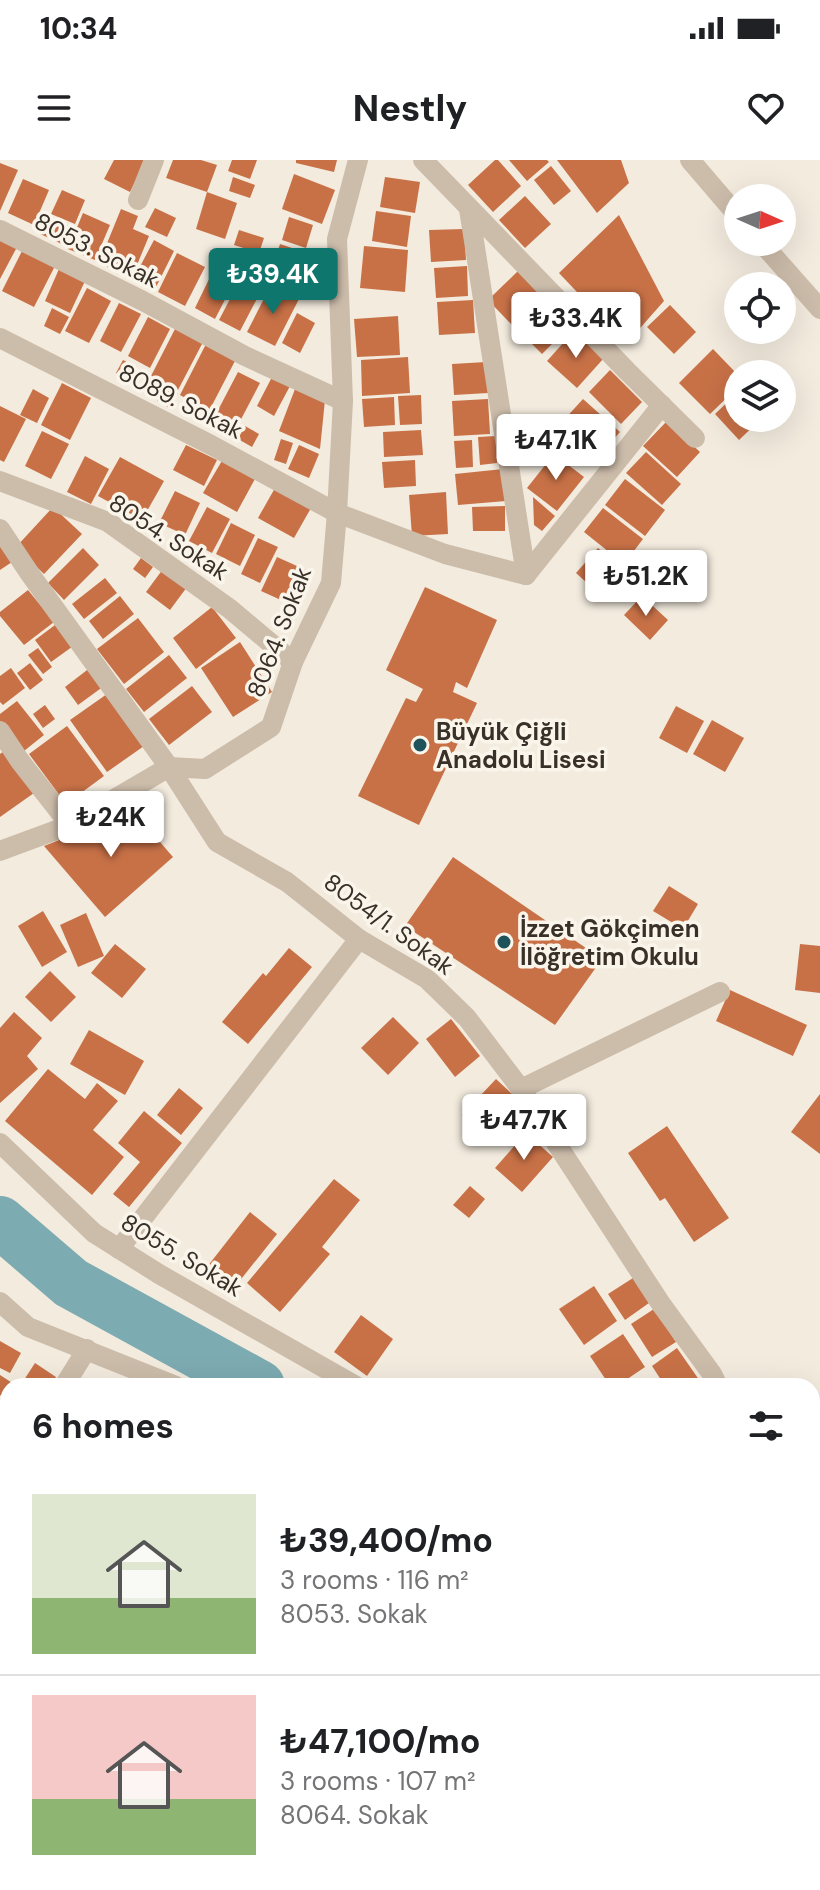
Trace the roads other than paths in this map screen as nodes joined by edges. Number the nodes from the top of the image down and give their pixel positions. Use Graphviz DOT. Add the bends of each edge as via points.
graph roads {
  1 [pos="154,160"];
  2 [pos="358,160"];
  3 [pos="423,160"];
  4 [pos="690,160"];
  5 [pos="138,200"];
  6 [pos="724,200"];
  7 [pos="469,209"];
  8 [pos="0,230"];
  9 [pos="773,256"];
  10 [pos="820,309"];
  11 [pos="0,338"];
  12 [pos="343,401"];
  13 [pos="662,405"];
  14 [pos="695,438"];
  15 [pos="0,481"];
  16 [pos="337,513"];
  17 [pos="0,529"];
  18 [pos="526,575"];
  19 [pos="293,662"];
  20 [pos="0,731"];
  21 [pos="169,767"];
  22 [pos="70,825"];
  23 [pos="0,851"];
  24 [pos="359,939"];
  25 [pos="720,992"];
  26 [pos="521,1089"];
  27 [pos="0,1143"];
  28 [pos="119,1249"];
  29 [pos="0,1302"];
  30 [pos="87,1349"];
  31 [pos="69,1378"];
  32 [pos="157,1378"];
  33 [pos="342,1378"];
  34 [pos="714,1378"];
  1 -- 5 [label="street"];
  2 -- 12 [label="street, 8064. Sokak" via="337,239"];
  3 -- 7 [label="street"];
  4 -- 6 [label="street"];
  7 -- 13 [label="street"];
  7 -- 18 [label="street"];
  8 -- 12 [label="street, 8053. Sokak"];
  9 -- 10 [label="street"];
  11 -- 16 [label="street, 8089. Sokak"];
  12 -- 16 [label="street, 8064. Sokak"];
  13 -- 14 [label="street"];
  13 -- 18 [label="street"];
  15 -- 19 [label="street, 8054. Sokak" via="108,522 230,609"];
  16 -- 18 [label="street, 8089. Sokak" via="445,554"];
  16 -- 19 [label="street, 8064. Sokak" via="331,583"];
  17 -- 21 [label="street, 8054/1. Sokak"];
  19 -- 21 [label="street, 8064. Sokak" via="271,727 205,769"];
  20 -- 22 [label="street"];
  21 -- 22 [label="street"];
  21 -- 24 [label="street, 8054/1. Sokak" via="217,842 287,882"];
  22 -- 23 [label="street"];
  24 -- 26 [label="street, 8054/1. Sokak" via="427,979 467,1018"];
  24 -- 28 [label="street"];
  25 -- 26 [label="street"];
  26 -- 34 [label="street, 8054/1. Sokak"];
  27 -- 28 [label="street, 8055. Sokak" via="94,1233"];
  28 -- 33 [label="street, 8055. Sokak"];
  29 -- 30 [label="street" via="28,1327"];
  30 -- 31 [label="street"];
  30 -- 32 [label="street"];
}
